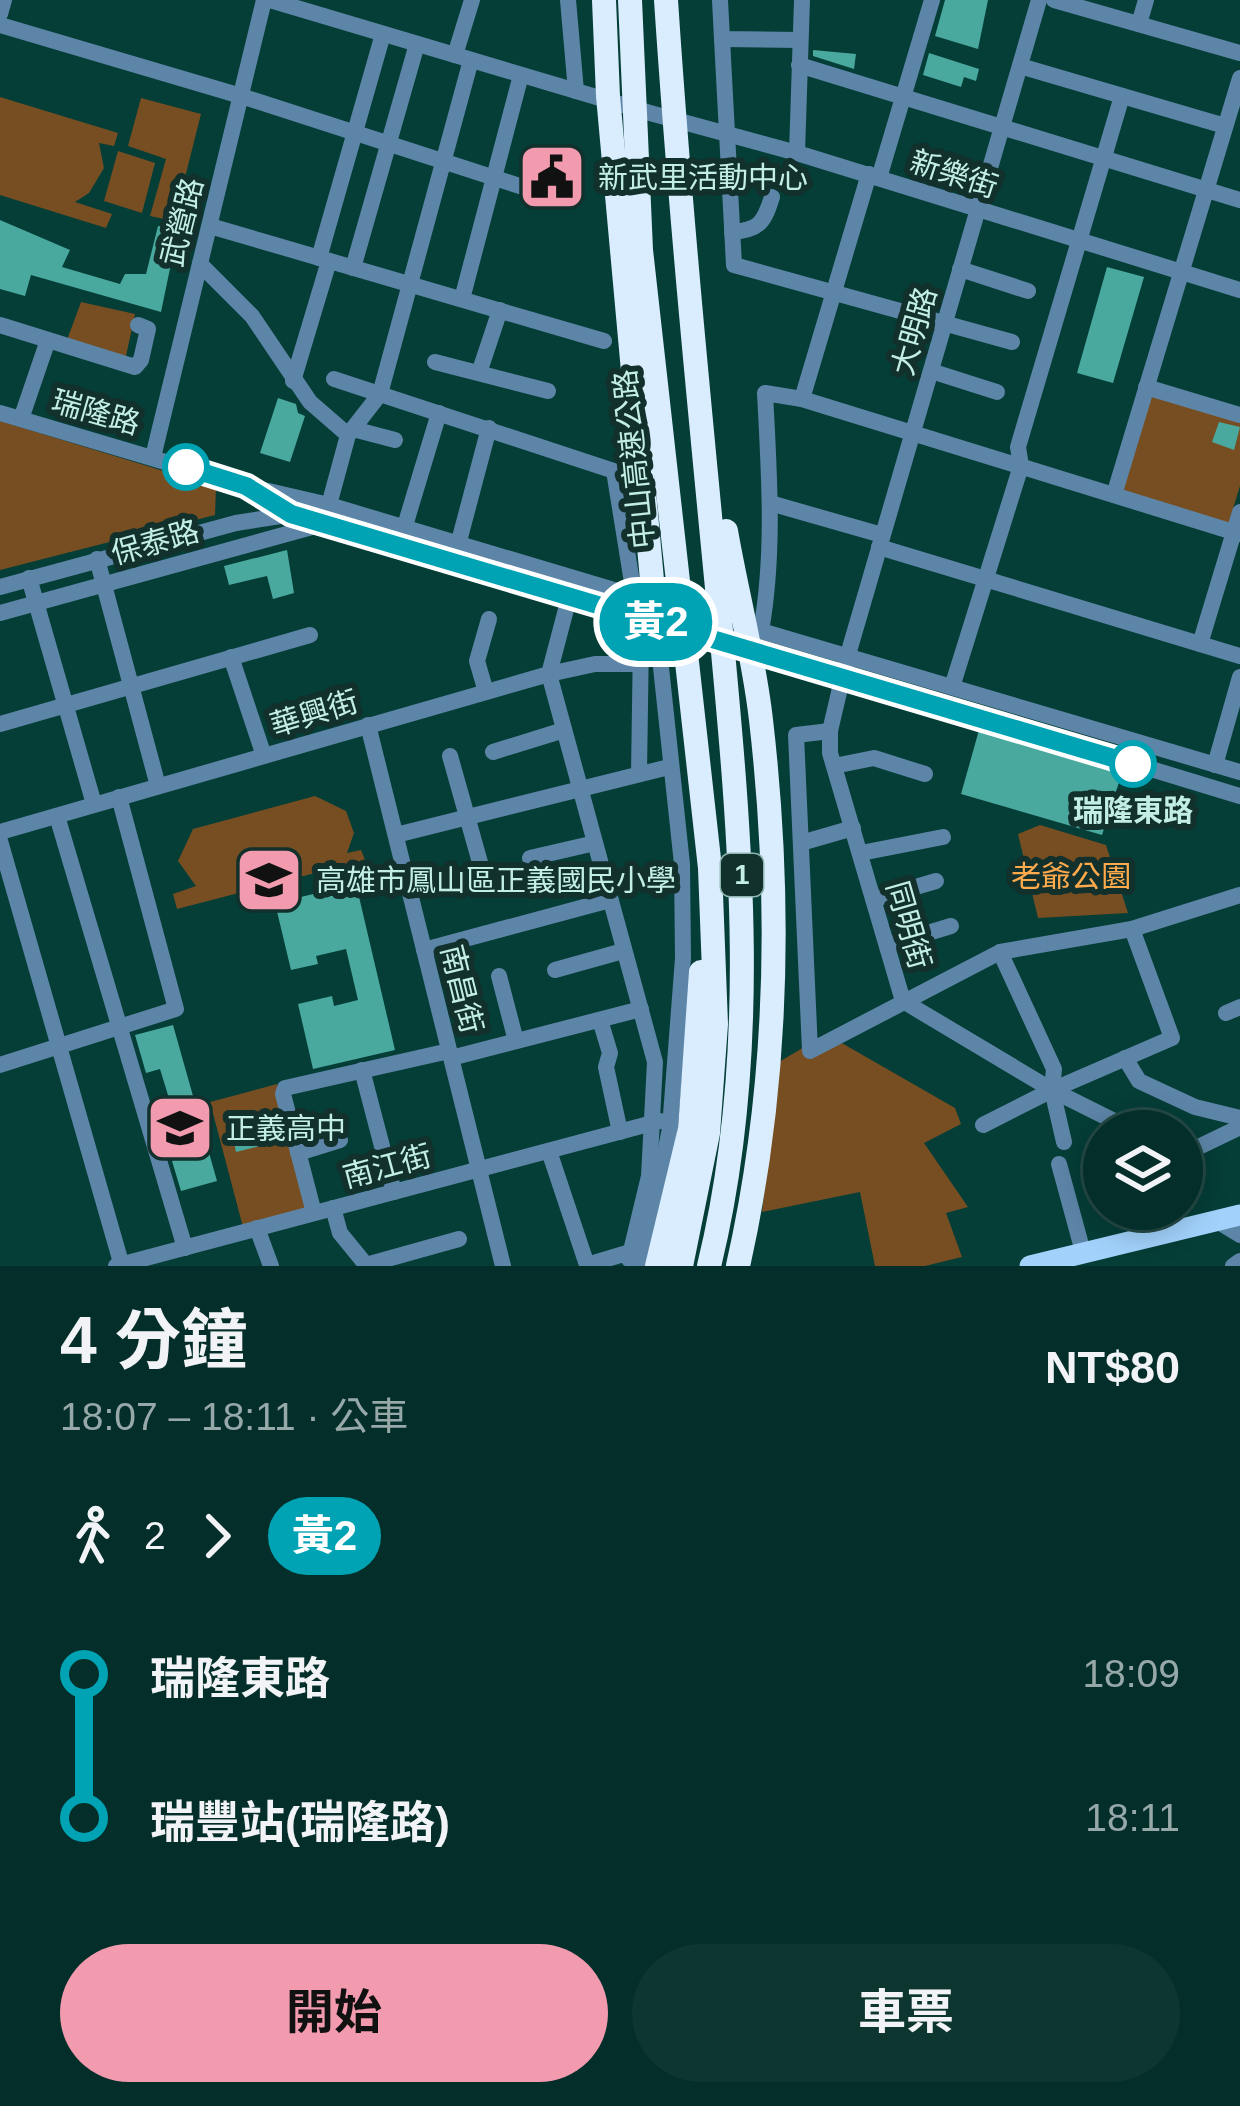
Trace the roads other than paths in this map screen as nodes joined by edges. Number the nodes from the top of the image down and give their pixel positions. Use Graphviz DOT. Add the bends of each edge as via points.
graph roads {
  1 [pos="4,0"];
  2 [pos="267,0"];
  3 [pos="472,0"];
  4 [pos="568,0"];
  5 [pos="604,0"];
  6 [pos="630,0"];
  7 [pos="665,0"];
  8 [pos="720,0"];
  9 [pos="802,0"];
  10 [pos="932,0"];
  11 [pos="1039,0"];
  12 [pos="1054,0"];
  13 [pos="1146,0"];
  14 [pos="0,14"];
  15 [pos="1138,24"];
  16 [pos="0,25"];
  17 [pos="383,34"];
  18 [pos="722,39"];
  19 [pos="800,40"];
  20 [pos="417,44"];
  21 [pos="1240,53"];
  22 [pos="463,58"];
  23 [pos="799,65"];
  24 [pos="1020,66"];
  25 [pos="521,75"];
  26 [pos="1240,78"];
  27 [pos="576,91"];
  28 [pos="1122,95"];
  29 [pos="241,97"];
  30 [pos="904,97"];
  31 [pos="653,114"];
  32 [pos="1002,127"];
  33 [pos="729,132"];
  34 [pos="1223,132"];
  35 [pos="355,133"];
  36 [pos="389,144"];
  37 [pos="1240,145"];
  38 [pos="797,153"];
  39 [pos="1105,159"];
  40 [pos="445,162"];
  41 [pos="874,176"];
  42 [pos="494,178"];
  43 [pos="529,189"];
  44 [pos="1206,190"];
  45 [pos="772,196"];
  46 [pos="1240,200"];
  47 [pos="977,210"];
  48 [pos="210,226"];
  49 [pos="732,232"];
  50 [pos="1081,242"];
  51 [pos="324,260"];
  52 [pos="200,264"];
  53 [pos="353,268"];
  54 [pos="961,269"];
  55 [pos="1181,273"];
  56 [pos="411,286"];
  57 [pos="1240,290"];
  58 [pos="1028,291"];
  59 [pos="834,292"];
  60 [pos="462,299"];
  61 [pos="500,310"];
  62 [pos="944,324"];
  63 [pos="0,325"];
  64 [pos="138,325"];
  65 [pos="48,340"];
  66 [pos="604,341"];
  67 [pos="1012,342"];
  68 [pos="694,346"];
  69 [pos="435,362"];
  70 [pos="931,371"];
  71 [pos="479,373"];
  72 [pos="334,379"];
  73 [pos="293,380"];
  74 [pos="1146,387"];
  75 [pos="548,392"];
  76 [pos="997,392"];
  77 [pos="380,394"];
  78 [pos="802,399"];
  79 [pos="0,413"];
  80 [pos="439,413"];
  81 [pos="1240,415"];
  82 [pos="20,419"];
  83 [pos="489,428"];
  84 [pos="350,432"];
  85 [pos="913,433"];
  86 [pos="394,440"];
  87 [pos="153,457"];
  88 [pos="1021,466"];
  89 [pos="246,486"];
  90 [pos="1114,495"];
  91 [pos="770,502"];
  92 [pos="328,505"];
  93 [pos="293,506"];
  94 [pos="1240,512"];
  95 [pos="242,522"];
  96 [pos="324,524"];
  97 [pos="404,530"];
  98 [pos="286,533"];
  99 [pos="1237,533"];
  100 [pos="881,541"];
  101 [pos="458,545"];
  102 [pos="97,559"];
  103 [pos="29,578"];
  104 [pos="984,579"];
  105 [pos="105,584"];
  106 [pos="0,586"];
  107 [pos="571,587"];
  108 [pos="36,603"];
  109 [pos="645,609"];
  110 [pos="0,613"];
  111 [pos="489,619"];
  112 [pos="310,634"];
  113 [pos="1201,644"];
  114 [pos="769,652"];
  115 [pos="1240,656"];
  116 [pos="232,657"];
  117 [pos="847,658"];
  118 [pos="641,664"];
  119 [pos="549,674"];
  120 [pos="842,676"];
  121 [pos="1240,677"];
  122 [pos="132,686"];
  123 [pos="952,687"];
  124 [pos="486,692"];
  125 [pos="66,705"];
  126 [pos="0,724"];
  127 [pos="368,725"];
  128 [pos="1085,727"];
  129 [pos="564,730"];
  130 [pos="830,731"];
  131 [pos="1078,747"];
  132 [pos="493,752"];
  133 [pos="264,756"];
  134 [pos="450,756"];
  135 [pos="1215,765"];
  136 [pos="834,766"];
  137 [pos="669,767"];
  138 [pos="1240,772"];
  139 [pos="639,774"];
  140 [pos="925,774"];
  141 [pos="158,785"];
  142 [pos="580,789"];
  143 [pos="1240,796"];
  144 [pos="119,797"];
  145 [pos="94,804"];
  146 [pos="56,816"];
  147 [pos="468,817"];
  148 [pos="853,828"];
  149 [pos="0,832"];
  150 [pos="396,835"];
  151 [pos="943,837"];
  152 [pos="0,841"];
  153 [pos="595,843"];
  154 [pos="800,843"];
  155 [pos="861,853"];
  156 [pos="530,858"];
  157 [pos="710,868"];
  158 [pos="483,872"];
  159 [pos="936,881"];
  160 [pos="1240,895"];
  161 [pos="874,899"];
  162 [pos="610,900"];
  163 [pos="951,926"];
  164 [pos="1132,929"];
  165 [pos="888,945"];
  166 [pos="424,950"];
  167 [pos="623,951"];
  168 [pos="1000,952"];
  169 [pos="555,970"];
  170 [pos="499,976"];
  171 [pos="903,1001"];
  172 [pos="641,1009"];
  173 [pos="600,1020"];
  174 [pos="117,1028"];
  175 [pos="516,1042"];
  176 [pos="59,1046"];
  177 [pos="450,1055"];
  178 [pos="1125,1058"];
  179 [pos="0,1065"];
  180 [pos="362,1070"];
  181 [pos="1052,1090"];
  182 [pos="1092,1110"];
  183 [pos="1240,1118"];
  184 [pos="663,1120"];
  185 [pos="983,1125"];
  186 [pos="1240,1127"];
  187 [pos="620,1132"];
  188 [pos="340,1140"];
  189 [pos="1064,1142"];
  190 [pos="1203,1145"];
  191 [pos="549,1151"];
  192 [pos="298,1153"];
  193 [pos="1059,1165"];
  194 [pos="478,1169"];
  195 [pos="394,1192"];
  196 [pos="333,1208"];
  197 [pos="314,1213"];
  198 [pos="1240,1214"];
  199 [pos="1217,1221"];
  200 [pos="257,1228"];
  201 [pos="1240,1235"];
  202 [pos="460,1239"];
  203 [pos="185,1247"];
  204 [pos="1083,1252"];
  205 [pos="639,1260"];
  206 [pos="120,1266"];
  207 [pos="272,1266"];
  208 [pos="367,1266"];
  209 [pos="503,1266"];
  210 [pos="681,1266"];
  211 [pos="709,1266"];
  212 [pos="738,1266"];
  213 [pos="1030,1266"];
  1 -- 14 [label="street"];
  2 -- 17 [label="street, 新樂街"];
  2 -- 29 [label="street, 武營路"];
  3 -- 22 [label="street"];
  4 -- 27 [label="street"];
  5 -- 109 [label="highway" via="643,482"];
  6 -- 31 [label="highway, 中山高速公路 / 1"];
  7 -- 31 [label="highway, 中山高速公路 / 1"];
  8 -- 18 [label="street"];
  9 -- 19 [label="street"];
  10 -- 30 [label="street"];
  11 -- 24 [label="street, 大明路"];
  12 -- 15 [label="street"];
  13 -- 15 [label="street"];
  15 -- 21 [label="street"];
  16 -- 29 [label="street"];
  17 -- 20 [label="street, 新樂街"];
  17 -- 35 [label="street"];
  18 -- 19 [label="street"];
  18 -- 33 [label="street"];
  19 -- 23 [label="street"];
  20 -- 22 [label="street, 新樂街"];
  20 -- 36 [label="street"];
  22 -- 25 [label="street, 新樂街"];
  22 -- 40 [label="street"];
  23 -- 30 [label="street"];
  23 -- 38 [label="street"];
  24 -- 28 [label="street"];
  24 -- 32 [label="street, 大明路"];
  25 -- 27 [label="street, 新樂街"];
  25 -- 42 [label="street"];
  26 -- 34 [label="street"];
  27 -- 31 [label="street, 新樂街"];
  28 -- 34 [label="street"];
  28 -- 39 [label="street"];
  29 -- 35 [label="street"];
  29 -- 48 [label="street, 武營路"];
  30 -- 32 [label="street"];
  30 -- 41 [label="street"];
  31 -- 33 [label="street, 新樂街"];
  31 -- 68 [label="highway, 中山高速公路 / 1"];
  31 -- 157 [label="highway, 中山高速公路 / 1" via="640,250"];
  32 -- 39 [label="street"];
  32 -- 47 [label="street, 大明路"];
  33 -- 38 [label="street, 新樂街"];
  33 -- 49 [label="street"];
  34 -- 37 [label="street"];
  34 -- 44 [label="street"];
  35 -- 36 [label="street"];
  35 -- 51 [label="street"];
  36 -- 40 [label="street"];
  36 -- 53 [label="street"];
  38 -- 41 [label="street, 新樂街"];
  39 -- 44 [label="street"];
  39 -- 50 [label="street"];
  40 -- 42 [label="street"];
  40 -- 56 [label="street"];
  41 -- 47 [label="street, 新樂街"];
  41 -- 59 [label="street"];
  42 -- 43 [label="street"];
  42 -- 60 [label="street"];
  44 -- 46 [label="street"];
  44 -- 55 [label="street"];
  45 -- 49 [label="street" via="758,228"];
  47 -- 50 [label="street, 新樂街"];
  47 -- 54 [label="street, 大明路"];
  48 -- 51 [label="street"];
  48 -- 52 [label="street, 武營路"];
  49 -- 59 [label="street" via="734,266"];
  50 -- 55 [label="street, 新樂街"];
  50 -- 88 [label="street" via="1018,447"];
  51 -- 53 [label="street"];
  51 -- 73 [label="street"];
  52 -- 73 [label="street" via="252,316"];
  52 -- 87 [label="street, 武營路"];
  53 -- 56 [label="street"];
  54 -- 58 [label="street"];
  54 -- 62 [label="street, 大明路"];
  55 -- 57 [label="street, 新樂街"];
  55 -- 74 [label="street"];
  56 -- 60 [label="street"];
  56 -- 77 [label="street"];
  59 -- 62 [label="street"];
  59 -- 78 [label="street"];
  60 -- 61 [label="street"];
  61 -- 66 [label="street"];
  61 -- 71 [label="street"];
  62 -- 67 [label="street"];
  62 -- 70 [label="street, 大明路"];
  63 -- 65 [label="street"];
  64 -- 65 [label="street" via="148,329 135,367"];
  65 -- 82 [label="street"];
  68 -- 211 [label="highway, 中山高速公路 / 1" via="744,952 731,1138"];
  68 -- 212 [label="highway" via="761,717 774,926 760,1158"];
  69 -- 71 [label="street"];
  70 -- 76 [label="street"];
  70 -- 85 [label="street, 大明路"];
  71 -- 75 [label="street"];
  72 -- 77 [label="street"];
  73 -- 84 [label="street"];
  74 -- 81 [label="street"];
  74 -- 90 [label="street"];
  77 -- 80 [label="street"];
  77 -- 84 [label="street"];
  78 -- 85 [label="street"];
  78 -- 91 [label="street" via="765,393"];
  79 -- 82 [label="street, 瑞隆路"];
  80 -- 83 [label="street"];
  80 -- 97 [label="street"];
  82 -- 87 [label="street, 瑞隆路"];
  83 -- 101 [label="street"];
  83 -- 109 [label="street" via="614,471"];
  84 -- 86 [label="street"];
  84 -- 92 [label="street"];
  85 -- 88 [label="street"];
  85 -- 100 [label="street, 大明路"];
  87 -- 89 [label="street, 瑞隆路"];
  88 -- 90 [label="street"];
  88 -- 104 [label="street"];
  89 -- 93 [label="street, 瑞隆路"];
  89 -- 95 [label="street" via="255,502"];
  90 -- 99 [label="street"];
  91 -- 100 [label="street"];
  91 -- 117 [label="street" via="761,631"];
  92 -- 93 [label="street"];
  92 -- 97 [label="street"];
  93 -- 95 [label="street, 保泰路"];
  93 -- 96 [label="street"];
  93 -- 98 [label="street"];
  94 -- 99 [label="street"];
  95 -- 102 [label="street, 保泰路"];
  96 -- 98 [label="street, 保泰路"];
  96 -- 107 [label="street"];
  97 -- 101 [label="street"];
  98 -- 105 [label="street, 保泰路"];
  99 -- 113 [label="street"];
  100 -- 104 [label="street"];
  100 -- 117 [label="street, 大明路"];
  101 -- 107 [label="street"];
  102 -- 103 [label="street, 保泰路"];
  102 -- 105 [label="street"];
  103 -- 106 [label="street, 保泰路"];
  103 -- 108 [label="street"];
  104 -- 113 [label="street"];
  104 -- 123 [label="street"];
  105 -- 108 [label="street, 保泰路"];
  105 -- 122 [label="street"];
  107 -- 109 [label="street"];
  107 -- 119 [label="street"];
  108 -- 110 [label="street, 保泰路"];
  108 -- 125 [label="street"];
  109 -- 118 [label="street"];
  109 -- 137 [label="street"];
  111 -- 124 [label="street" via="477,661"];
  112 -- 116 [label="street"];
  113 -- 115 [label="street"];
  114 -- 120 [label="street"];
  116 -- 122 [label="street"];
  116 -- 133 [label="street"];
  117 -- 120 [label="street, 大明路"];
  117 -- 123 [label="street"];
  118 -- 119 [label="street, 華興街"];
  118 -- 139 [label="street"];
  119 -- 124 [label="street, 華興街"];
  119 -- 129 [label="street"];
  120 -- 130 [label="street, 同明街"];
  120 -- 131 [label="street"];
  121 -- 135 [label="street"];
  122 -- 125 [label="street"];
  122 -- 141 [label="street"];
  123 -- 128 [label="street"];
  124 -- 127 [label="street, 華興街"];
  125 -- 126 [label="street"];
  125 -- 145 [label="street"];
  127 -- 133 [label="street, 華興街"];
  127 -- 150 [label="street, 南昌街"];
  128 -- 131 [label="street"];
  128 -- 135 [label="street"];
  129 -- 132 [label="street"];
  129 -- 142 [label="street"];
  130 -- 136 [label="street, 同明街"];
  130 -- 154 [label="street" via="796,735"];
  131 -- 143 [label="street"];
  133 -- 141 [label="street, 華興街"];
  134 -- 147 [label="street"];
  135 -- 138 [label="street"];
  136 -- 140 [label="street" via="874,758"];
  136 -- 148 [label="street, 同明街"];
  137 -- 139 [label="street"];
  137 -- 184 [label="street" via="684,896 681,1021"];
  139 -- 142 [label="street"];
  141 -- 144 [label="street, 華興街"];
  142 -- 147 [label="street"];
  142 -- 153 [label="street"];
  144 -- 145 [label="street, 華興街"];
  144 -- 174 [label="street" via="176,1009"];
  145 -- 146 [label="street, 華興街"];
  146 -- 149 [label="street, 華興街"];
  146 -- 174 [label="street"];
  147 -- 150 [label="street"];
  147 -- 158 [label="street"];
  148 -- 154 [label="street"];
  148 -- 155 [label="street, 同明街"];
  150 -- 166 [label="street, 南昌街"];
  151 -- 155 [label="street"];
  152 -- 176 [label="street"];
  153 -- 156 [label="street"];
  153 -- 162 [label="street"];
  154 -- 171 [label="street" via="810,1051"];
  155 -- 161 [label="street, 同明街"];
  157 -- 205 [label="highway" via="691,1129"];
  157 -- 210 [label="highway, 中山高速公路 / 1" via="716,1024 708,1132"];
  159 -- 161 [label="street"];
  160 -- 164 [label="street"];
  161 -- 165 [label="street, 同明街"];
  162 -- 166 [label="street"];
  162 -- 167 [label="street"];
  163 -- 165 [label="street"];
  164 -- 168 [label="street"];
  164 -- 178 [label="street" via="1172,1038"];
  165 -- 171 [label="street, 同明街"];
  166 -- 177 [label="street, 南昌街"];
  167 -- 169 [label="street"];
  167 -- 172 [label="street"];
  168 -- 171 [label="street"];
  168 -- 181 [label="street" via="1054,1069"];
  170 -- 175 [label="street"];
  171 -- 181 [label="street, 同明街"];
  172 -- 173 [label="street"];
  172 -- 184 [label="street"];
  173 -- 175 [label="street"];
  173 -- 187 [label="street"];
  174 -- 176 [label="street"];
  174 -- 203 [label="street"];
  175 -- 177 [label="street"];
  176 -- 179 [label="street"];
  176 -- 206 [label="street"];
  177 -- 180 [label="street"];
  177 -- 194 [label="street, 南昌街"];
  178 -- 181 [label="street"];
  178 -- 183 [label="street" via="1138,1081"];
  180 -- 192 [label="street" via="285,1088"];
  180 -- 195 [label="street"];
  181 -- 182 [label="street, 同明街"];
  181 -- 185 [label="street"];
  181 -- 189 [label="street"];
  184 -- 187 [label="street, 南江街"];
  184 -- 205 [label="street"];
  186 -- 190 [label="street"];
  187 -- 191 [label="street, 南江街"];
  188 -- 192 [label="street"];
  191 -- 194 [label="street, 南江街"];
  191 -- 205 [label="street" via="587,1265"];
  192 -- 197 [label="street"];
  193 -- 204 [label="street"];
  194 -- 195 [label="street, 南江街"];
  194 -- 209 [label="street, 南昌街"];
  195 -- 196 [label="street, 南江街"];
  196 -- 197 [label="street, 南江街"];
  196 -- 208 [label="street" via="340,1233"];
  197 -- 200 [label="street, 南江街"];
  198 -- 199 [label="main road"];
  199 -- 201 [label="street"];
  199 -- 204 [label="main road"];
  200 -- 203 [label="street, 南江街"];
  200 -- 207 [label="street"];
  202 -- 208 [label="street"];
  203 -- 206 [label="street, 南江街"];
  204 -- 213 [label="main road"];
}
